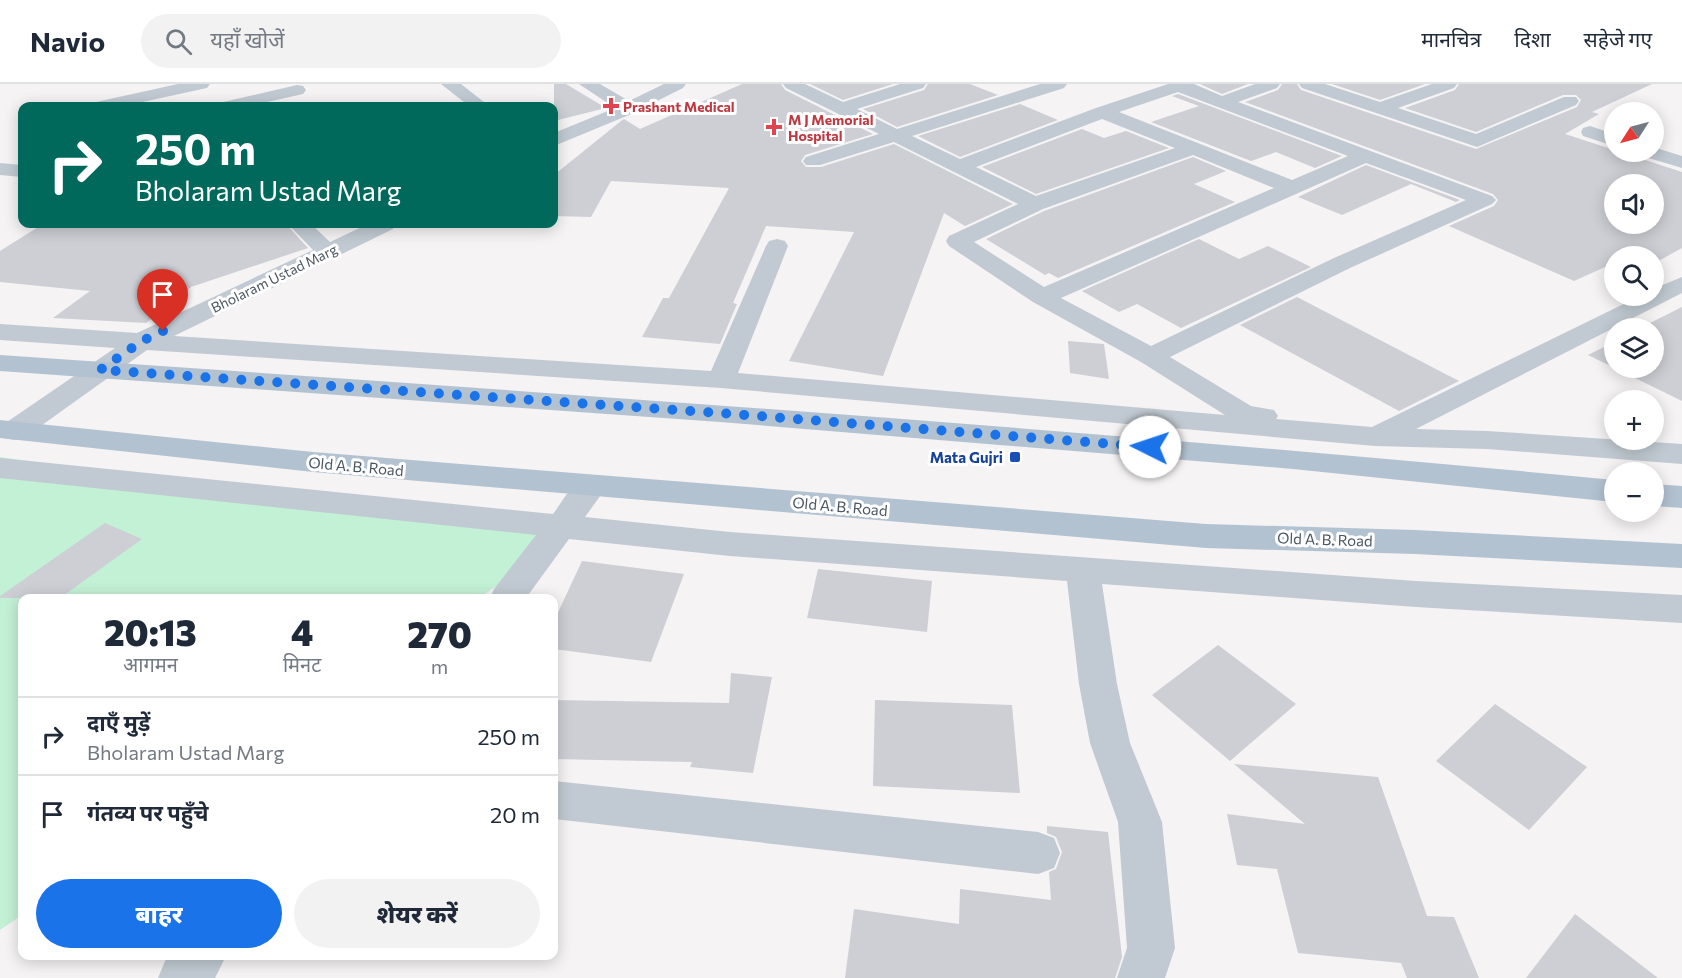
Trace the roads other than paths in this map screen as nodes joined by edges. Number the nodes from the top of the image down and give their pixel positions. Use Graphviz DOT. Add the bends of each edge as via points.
graph roads {
  1 [pos="121,84"];
  2 [pos="201,84"];
  3 [pos="450,84"];
  4 [pos="588,84"];
  5 [pos="677,84"];
  6 [pos="792,84"];
  7 [pos="917,84"];
  8 [pos="1058,84"];
  9 [pos="1271,84"];
  10 [pos="1308,84"];
  11 [pos="1448,84"];
  12 [pos="1182,85"];
  13 [pos="295,87"];
  14 [pos="134,99"];
  15 [pos="1570,101"];
  16 [pos="120,102"];
  17 [pos="243,102"];
  18 [pos="307,102"];
  19 [pos="475,102"];
  20 [pos="1222,102"];
  21 [pos="628,108"];
  22 [pos="843,108"];
  23 [pos="1382,108"];
  24 [pos="1102,112"];
  25 [pos="1590,132"];
  26 [pos="898,135"];
  27 [pos="1604,137"];
  28 [pos="558,138"];
  29 [pos="1194,148"];
  30 [pos="1367,155"];
  31 [pos="1664,157"];
  32 [pos="813,161"];
  33 [pos="1682,162"];
  34 [pos="961,166"];
  35 [pos="0,169"];
  36 [pos="18,171"];
  37 [pos="1290,187"];
  38 [pos="1035,204"];
  39 [pos="303,228"];
  40 [pos="378,228"];
  41 [pos="777,246"];
  42 [pos="328,252"];
  43 [pos="1682,284"];
  44 [pos="1042,297"];
  45 [pos="0,332"];
  46 [pos="142,341"];
  47 [pos="1150,356"];
  48 [pos="0,363"];
  49 [pos="100,370"];
  50 [pos="721,380"];
  51 [pos="7,430"];
  52 [pos="1375,437"];
  53 [pos="1682,454"];
  54 [pos="0,468"];
  55 [pos="1399,470"];
  56 [pos="592,485"];
  57 [pos="1604,490"];
  58 [pos="1664,496"];
  59 [pos="1682,497"];
  60 [pos="563,526"];
  61 [pos="1682,556"];
  62 [pos="1083,568"];
  63 [pos="510,594"];
  64 [pos="1682,609"];
  65 [pos="558,800"];
  66 [pos="1038,853"];
  67 [pos="198,960"];
  68 [pos="182,978"];
  69 [pos="1141,978"];
  1 -- 14 [label="street"];
  2 -- 14 [label="street"];
  3 -- 19 [label="street"];
  4 -- 21 [label="street"];
  5 -- 21 [label="street"];
  6 -- 22 [label="street"];
  7 -- 22 [label="street"];
  8 -- 26 [label="street"];
  9 -- 20 [label="street"];
  10 -- 23 [label="street"];
  11 -- 23 [label="street"];
  12 -- 20 [label="street"];
  12 -- 24 [label="street"];
  13 -- 17 [label="street"];
  13 -- 18 [label="street"];
  14 -- 16 [label="street"];
  15 -- 23 [label="street" via="1477,141"];
  20 -- 30 [label="street"];
  21 -- 28 [label="street"];
  22 -- 26 [label="street"];
  24 -- 29 [label="street"];
  24 -- 34 [label="street"];
  25 -- 27 [label="street"];
  26 -- 32 [label="street"];
  26 -- 34 [label="street"];
  29 -- 37 [label="street"];
  29 -- 38 [label="street"];
  30 -- 37 [label="street"];
  30 -- 47 [label="street" via="1485,200 1342,263"];
  31 -- 33 [label="street"];
  34 -- 38 [label="street"];
  35 -- 36 [label="street"];
  37 -- 44 [label="street"];
  38 -- 44 [label="street" via="957,241"];
  39 -- 42 [label="street"];
  40 -- 42 [label="street, Bholaram Ustad Marg"];
  41 -- 50 [label="street"];
  42 -- 46 [label="street, Bholaram Ustad Marg"];
  43 -- 52 [label="street"];
  44 -- 47 [label="street"];
  45 -- 46 [label="street"];
  46 -- 49 [label="street, Bholaram Ustad Marg"];
  46 -- 50 [label="street"];
  47 -- 52 [label="street" via="1244,414 1339,424"];
  48 -- 49 [label="main road"];
  49 -- 51 [label="street, Bholaram Ustad Marg"];
  49 -- 55 [label="main road" via="720,413"];
  50 -- 52 [label="street"];
  51 -- 56 [label="main road, Old A. B. Road" via="313,462"];
  52 -- 53 [label="street" via="1486,440"];
  52 -- 55 [label="street"];
  54 -- 60 [label="street"];
  55 -- 57 [label="main road"];
  56 -- 60 [label="street"];
  56 -- 61 [label="main road, Old A. B. Road" via="1206,536"];
  58 -- 59 [label="main road"];
  60 -- 62 [label="street" via="730,544"];
  60 -- 63 [label="street"];
  62 -- 64 [label="street" via="1416,594"];
  62 -- 69 [label="street" via="1110,743 1140,822 1151,948"];
  65 -- 66 [label="street"];
  67 -- 68 [label="street"];
}
